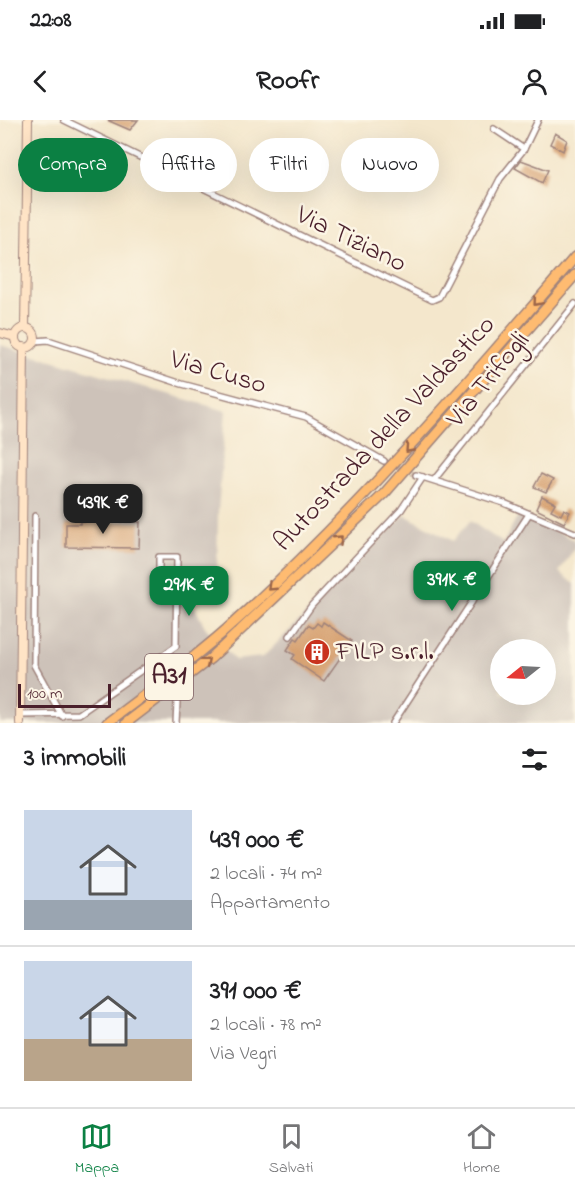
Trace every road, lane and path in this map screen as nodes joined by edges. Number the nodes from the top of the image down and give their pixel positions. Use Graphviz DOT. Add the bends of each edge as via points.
graph roads {
  1 [pos="28,120"];
  2 [pos="64,120"];
  3 [pos="538,120"];
  4 [pos="494,129"];
  5 [pos="524,149"];
  6 [pos="575,257"];
  7 [pos="575,275"];
  8 [pos="575,304"];
  9 [pos="25,328"];
  10 [pos="0,333"];
  11 [pos="15,337"];
  12 [pos="34,341"];
  13 [pos="24,347"];
  14 [pos="384,461"];
  15 [pos="417,475"];
  16 [pos="423,477"];
  17 [pos="434,480"];
  18 [pos="529,514"];
  19 [pos="35,516"];
  20 [pos="575,533"];
  21 [pos="177,578"];
  22 [pos="231,632"];
  23 [pos="290,636"];
  24 [pos="177,702"];
  25 [pos="62,716"];
  26 [pos="20,719"];
  27 [pos="60,723"];
  28 [pos="107,723"];
  29 [pos="126,723"];
  30 [pos="176,723"];
  31 [pos="393,723"];
  1 -- 9 [label="main road"];
  2 -- 5 [label="street, Via Tiziano" via="432,300 443,290 505,170"];
  3 -- 5 [label="street, Via Tiziano"];
  4 -- 5 [label="street"];
  6 -- 22 [label="highway, Autostrada della Valdastico, one-way" via="383,478"];
  22 -- 7 [label="highway, Autostrada della Valdastico, one-way" via="384,494"];
  8 -- 17 [label="street, Via Trifogli"];
  9 -- 11 [label="main road"];
  9 -- 12 [label="main road" via="33,332"];
  10 -- 11 [label="main road"];
  11 -- 13 [label="main road"];
  12 -- 13 [label="main road"];
  12 -- 14 [label="street, Via Cuso" via="48,340 182,384 306,417"];
  13 -- 26 [label="main road"];
  15 -- 16 [label="street"];
  16 -- 17 [label="street"];
  16 -- 23 [label="street" via="401,510 312,605"];
  17 -- 18 [label="street"];
  18 -- 20 [label="street"];
  18 -- 31 [label="street"];
  19 -- 25 [label="street" via="34,665"];
  21 -- 21 [label="street" via="177,557 159,557 159,578"];
  21 -- 25 [label="street" via="176,646 79,714"];
  22 -- 28 [label="highway, Autostrada della Valdastico / A31"];
  29 -- 22 [label="highway, Autostrada della Valdastico / A31, one-way" via="177,686"];
  24 -- 30 [label="street"];
  25 -- 26 [label="street"];
  25 -- 27 [label="street"];
}
